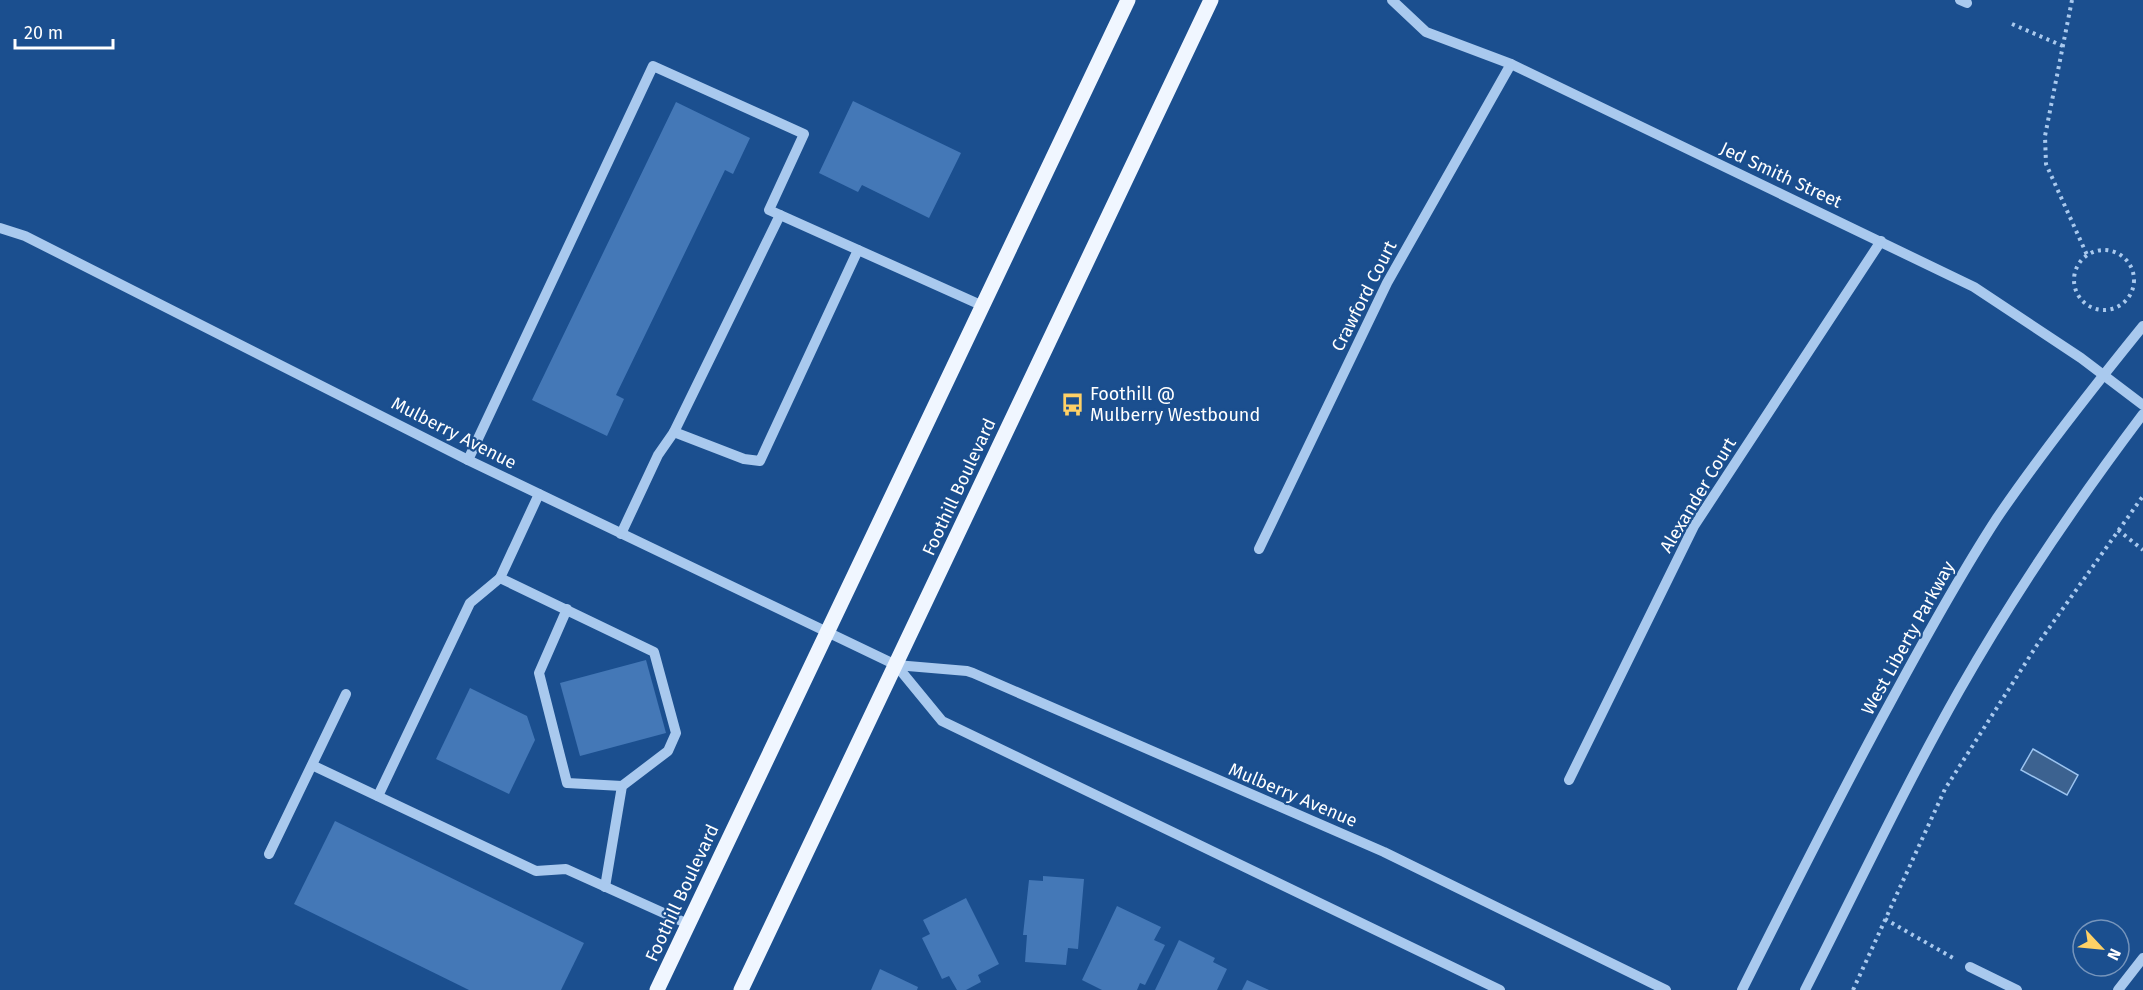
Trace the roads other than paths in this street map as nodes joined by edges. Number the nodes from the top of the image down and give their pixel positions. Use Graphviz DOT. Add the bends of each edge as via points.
graph roads {
  1 [pos="1128,0"];
  2 [pos="1211,0"];
  3 [pos="1392,0"];
  4 [pos="1511,64"];
  5 [pos="780,215"];
  6 [pos="0,228"];
  7 [pos="1881,241"];
  8 [pos="858,250"];
  9 [pos="983,306"];
  10 [pos="2143,326"];
  11 [pos="2104,375"];
  12 [pos="2143,405"];
  13 [pos="2143,414"];
  14 [pos="674,432"];
  15 [pos="468,460"];
  16 [pos="539,494"];
  17 [pos="621,534"];
  18 [pos="1259,549"];
  19 [pos="500,578"];
  20 [pos="567,609"];
  21 [pos="827,634"];
  22 [pos="896,665"];
  23 [pos="346,694"];
  24 [pos="314,766"];
  25 [pos="1569,780"];
  26 [pos="622,786"];
  27 [pos="378,796"];
  28 [pos="269,854"];
  29 [pos="605,887"];
  30 [pos="688,924"];
  31 [pos="2143,958"];
  32 [pos="1970,967"];
  33 [pos="657,990"];
  34 [pos="741,990"];
  35 [pos="1500,990"];
  36 [pos="1666,990"];
  37 [pos="1742,990"];
  38 [pos="1805,990"];
  39 [pos="2017,990"];
  40 [pos="2118,990"];
  1 -- 9 [label="main road, Foothill Boulevard"];
  2 -- 22 [label="main road, Foothill Boulevard"];
  3 -- 4 [label="street, Jed Smith Street" via="1426,32"];
  4 -- 7 [label="street, Jed Smith Street"];
  4 -- 18 [label="street, Crawford Court" via="1387,283"];
  5 -- 8 [label="street"];
  5 -- 14 [label="street"];
  5 -- 15 [label="street" via="769,210 804,134 653,66"];
  6 -- 15 [label="street, Mulberry Avenue" via="35,241"];
  7 -- 11 [label="street, Jed Smith Street" via="1974,287"];
  7 -- 25 [label="street, Alexander Court" via="1694,526"];
  8 -- 9 [label="street"];
  8 -- 14 [label="street" via="760,461 744,459"];
  9 -- 21 [label="main road, Foothill Boulevard"];
  10 -- 11 [label="street, West Liberty Parkway"];
  11 -- 12 [label="street, Jed Smith Street"];
  11 -- 37 [label="street, West Liberty Parkway" via="1998,518 1936,619"];
  13 -- 38 [label="street" via="2054,538 1959,691"];
  14 -- 17 [label="street" via="658,455"];
  15 -- 16 [label="street, Mulberry Avenue"];
  16 -- 17 [label="street, Mulberry Avenue"];
  16 -- 19 [label="street"];
  17 -- 21 [label="street, Mulberry Avenue"];
  19 -- 20 [label="street"];
  19 -- 27 [label="street" via="470,603"];
  20 -- 26 [label="street" via="539,673 567,783"];
  20 -- 26 [label="street" via="654,652 676,733 668,751"];
  21 -- 22 [label="street, Mulberry Avenue"];
  21 -- 30 [label="main road, Foothill Boulevard"];
  22 -- 34 [label="main road, Foothill Boulevard"];
  22 -- 35 [label="street, Mulberry Avenue" via="942,722"];
  22 -- 36 [label="street, Mulberry Avenue" via="973,673 1384,852"];
  23 -- 24 [label="street"];
  24 -- 27 [label="street"];
  24 -- 28 [label="street"];
  26 -- 29 [label="street"];
  27 -- 29 [label="street" via="536,871 566,869"];
  29 -- 30 [label="street"];
  30 -- 33 [label="main road, Foothill Boulevard"];
  31 -- 40 [label="street"];
  32 -- 39 [label="street"];
}
